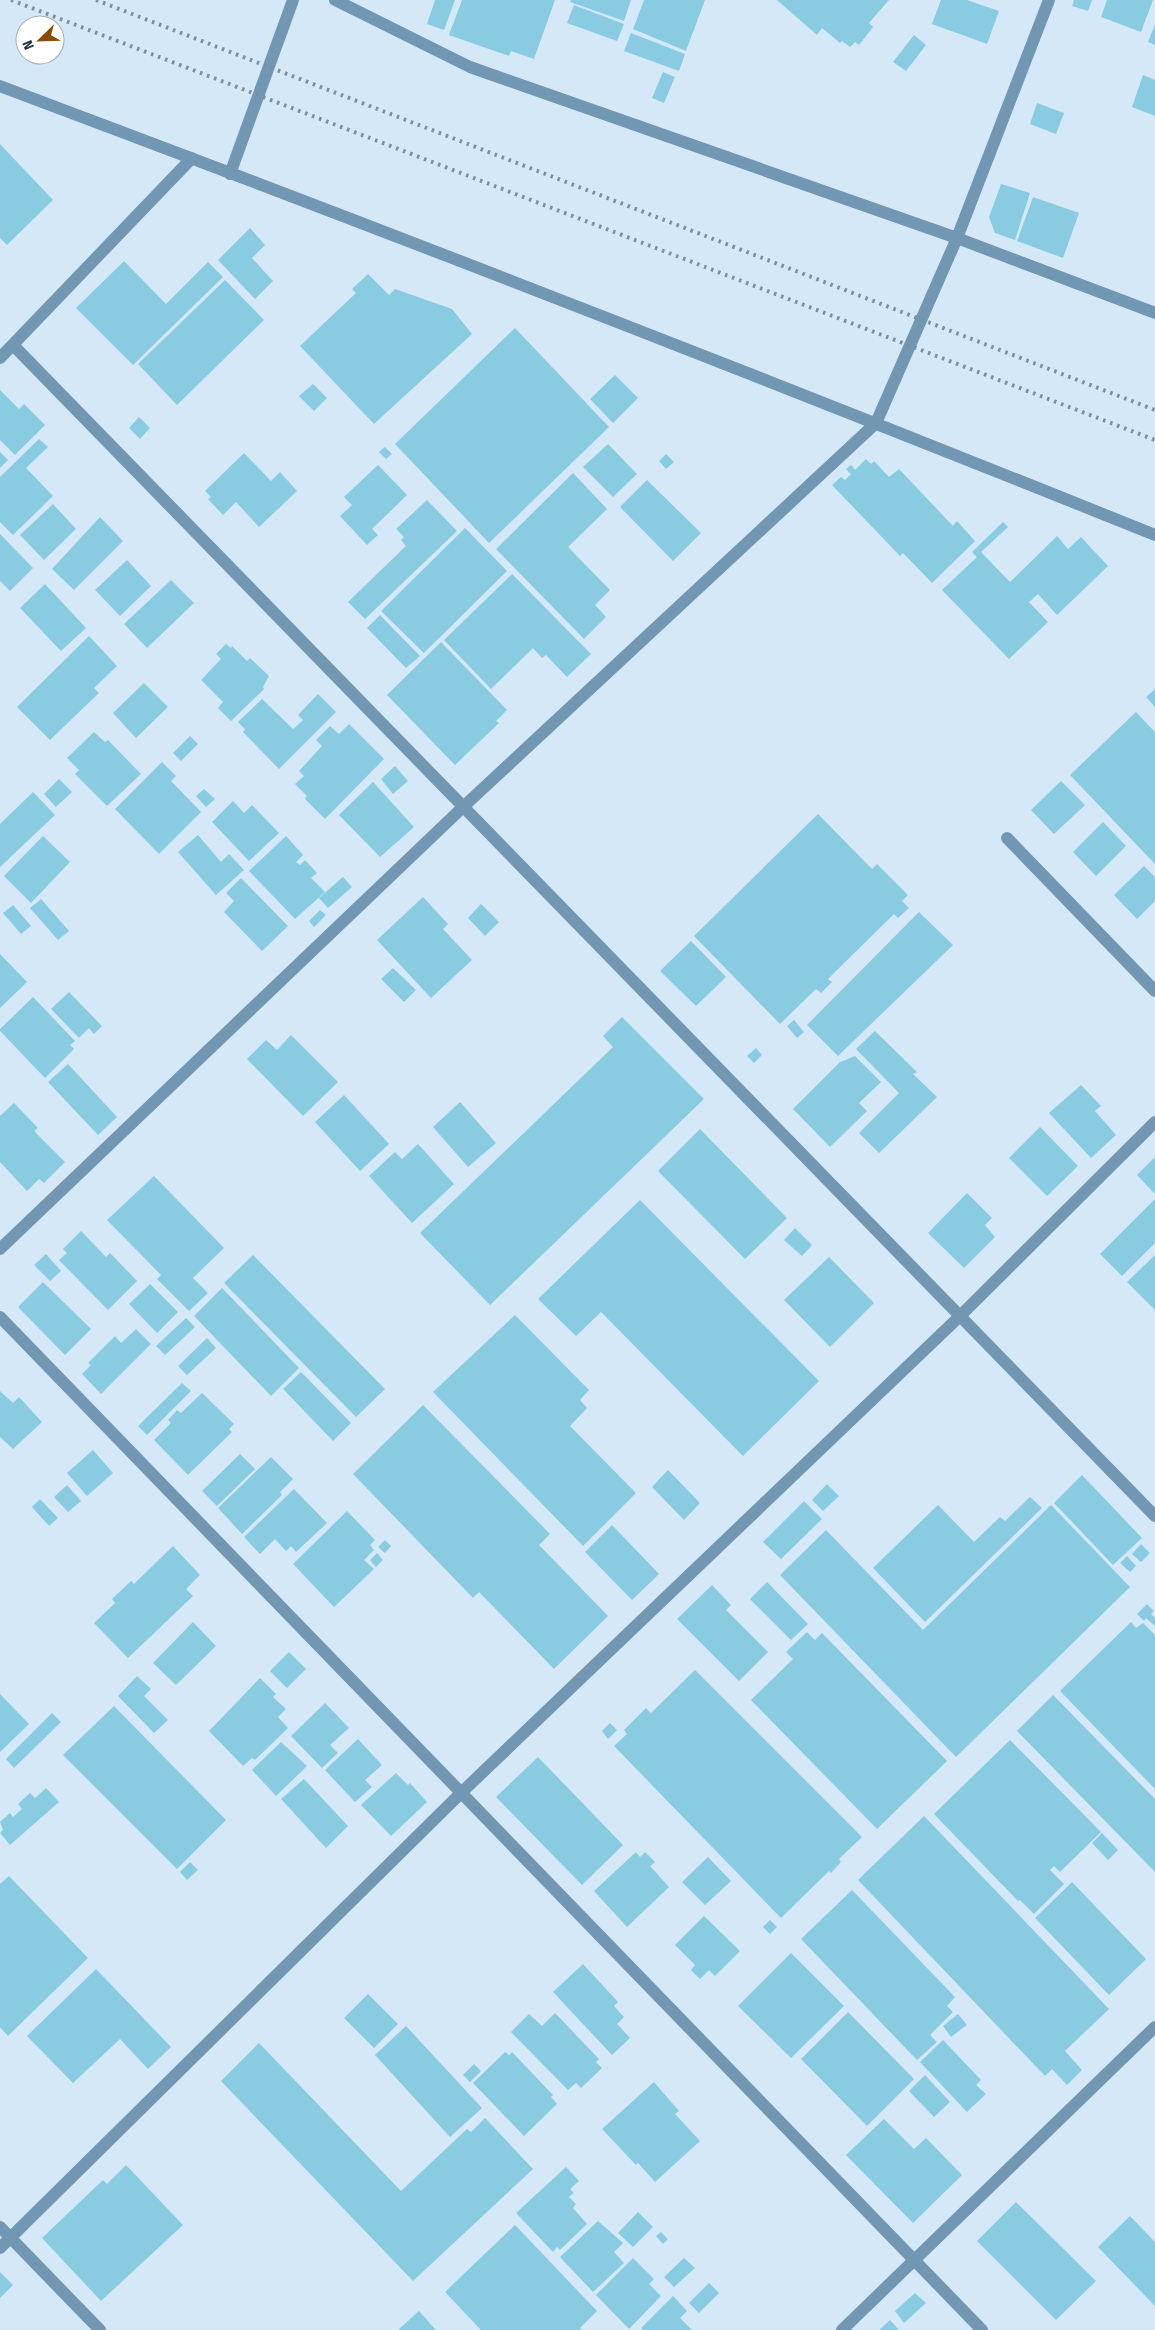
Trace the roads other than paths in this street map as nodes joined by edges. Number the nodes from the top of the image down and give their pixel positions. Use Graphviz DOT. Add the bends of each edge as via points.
graph roads {
  1 [pos="293,0"];
  2 [pos="335,0"];
  3 [pos="1049,0"];
  4 [pos="0,86"];
  5 [pos="192,158"];
  6 [pos="230,174"];
  7 [pos="957,238"];
  8 [pos="1155,313"];
  9 [pos="13,345"];
  10 [pos="0,358"];
  11 [pos="876,423"];
  12 [pos="1155,535"];
  13 [pos="462,808"];
  14 [pos="1007,838"];
  15 [pos="1155,991"];
  16 [pos="1155,1122"];
  17 [pos="0,1249"];
  18 [pos="0,1317"];
  19 [pos="959,1317"];
  20 [pos="1155,1516"];
  21 [pos="462,1792"];
  22 [pos="1155,2027"];
  23 [pos="0,2227"];
  24 [pos="10,2238"];
  25 [pos="0,2248"];
  26 [pos="914,2260"];
  27 [pos="100,2330"];
  28 [pos="842,2330"];
  29 [pos="982,2330"];
  1 -- 6 [label="street"];
  2 -- 7 [label="street" via="470,67"];
  3 -- 7 [label="street"];
  4 -- 5 [label="street"];
  5 -- 6 [label="street"];
  5 -- 9 [label="street"];
  6 -- 11 [label="street"];
  7 -- 8 [label="street"];
  7 -- 11 [label="street"];
  9 -- 10 [label="street"];
  9 -- 13 [label="street"];
  11 -- 12 [label="street"];
  11 -- 13 [label="street"];
  13 -- 17 [label="street"];
  13 -- 19 [label="street"];
  14 -- 15 [label="street"];
  16 -- 19 [label="street"];
  18 -- 21 [label="street"];
  19 -- 20 [label="street"];
  19 -- 21 [label="street"];
  21 -- 24 [label="street"];
  21 -- 26 [label="street"];
  22 -- 26 [label="street"];
  23 -- 24 [label="street"];
  24 -- 25 [label="street"];
  24 -- 27 [label="street"];
  26 -- 28 [label="street"];
  26 -- 29 [label="street"];
}
